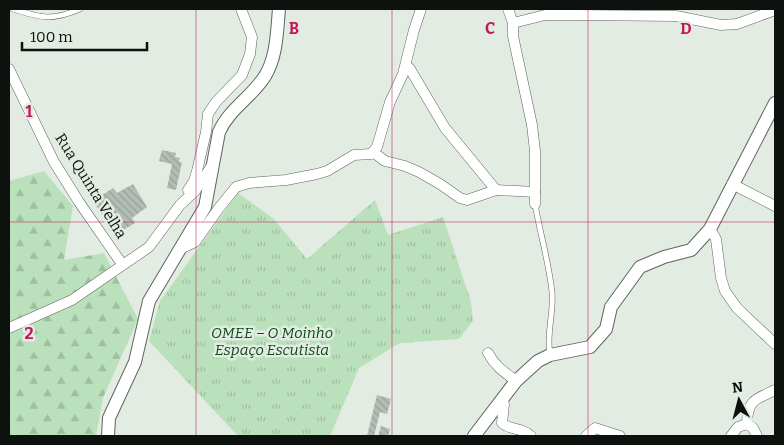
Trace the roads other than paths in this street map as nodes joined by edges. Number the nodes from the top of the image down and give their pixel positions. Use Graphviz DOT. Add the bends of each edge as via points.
graph roads {
  1 [pos="13,9"];
  2 [pos="80,9"];
  3 [pos="242,9"];
  4 [pos="279,9"];
  5 [pos="421,9"];
  6 [pos="508,9"];
  7 [pos="775,10"];
  8 [pos="513,23"];
  9 [pos="406,65"];
  10 [pos="9,69"];
  11 [pos="775,103"];
  12 [pos="373,152"];
  13 [pos="213,164"];
  14 [pos="732,184"];
  15 [pos="496,190"];
  16 [pos="536,192"];
  17 [pos="185,200"];
  18 [pos="535,204"];
  19 [pos="775,206"];
  20 [pos="710,229"];
  21 [pos="180,249"];
  22 [pos="122,264"];
  23 [pos="9,328"];
  24 [pos="775,344"];
  25 [pos="488,353"];
  26 [pos="550,355"];
  27 [pos="516,381"];
  28 [pos="775,390"];
  29 [pos="502,398"];
  30 [pos="747,424"];
  31 [pos="108,436"];
  32 [pos="474,436"];
  33 [pos="531,436"];
  34 [pos="586,436"];
  35 [pos="620,436"];
  36 [pos="731,436"];
  37 [pos="758,436"];
  1 -- 2 [label="lane" via="46,17 60,17"];
  3 -- 17 [label="street" via="252,37 250,54 242,75 208,114 197,171"];
  4 -- 13 [label="street" via="274,50 265,77 224,121"];
  5 -- 9 [label="street"];
  6 -- 8 [label="street"];
  7 -- 8 [label="street" via="737,24 721,25 676,16 576,15 546,15"];
  8 -- 16 [label="street" via="532,125"];
  9 -- 12 [label="street"];
  9 -- 15 [label="street" via="445,128"];
  10 -- 22 [label="street, Rua Quinta Velha" via="54,162"];
  11 -- 14 [label="street"];
  12 -- 15 [label="street" via="385,161 419,172 460,198 467,200"];
  12 -- 21 [label="street" via="354,155 317,174 236,187 195,242"];
  13 -- 17 [label="street"];
  13 -- 21 [label="street" via="204,207"];
  14 -- 19 [label="street"];
  14 -- 20 [label="street"];
  15 -- 16 [label="street"];
  16 -- 18 [label="street"];
  17 -- 22 [label="street" via="149,246"];
  18 -- 26 [label="lane" via="552,292"];
  20 -- 24 [label="street" via="716,239 725,291 737,308"];
  20 -- 26 [label="street" via="691,250 640,268 611,307 606,329 590,347"];
  21 -- 31 [label="street" via="149,302 134,362 109,418"];
  22 -- 23 [label="street" via="72,300"];
  25 -- 27 [label="street" via="500,369"];
  26 -- 27 [label="street" via="538,361"];
  27 -- 29 [label="street"];
  28 -- 30 [label="street" via="753,403 747,414"];
  29 -- 32 [label="street"];
  29 -- 33 [label="street" via="502,423 525,430"];
  30 -- 36 [label="street" via="738,427"];
  30 -- 37 [label="street"];
  34 -- 35 [label="street" via="595,428"];
}
